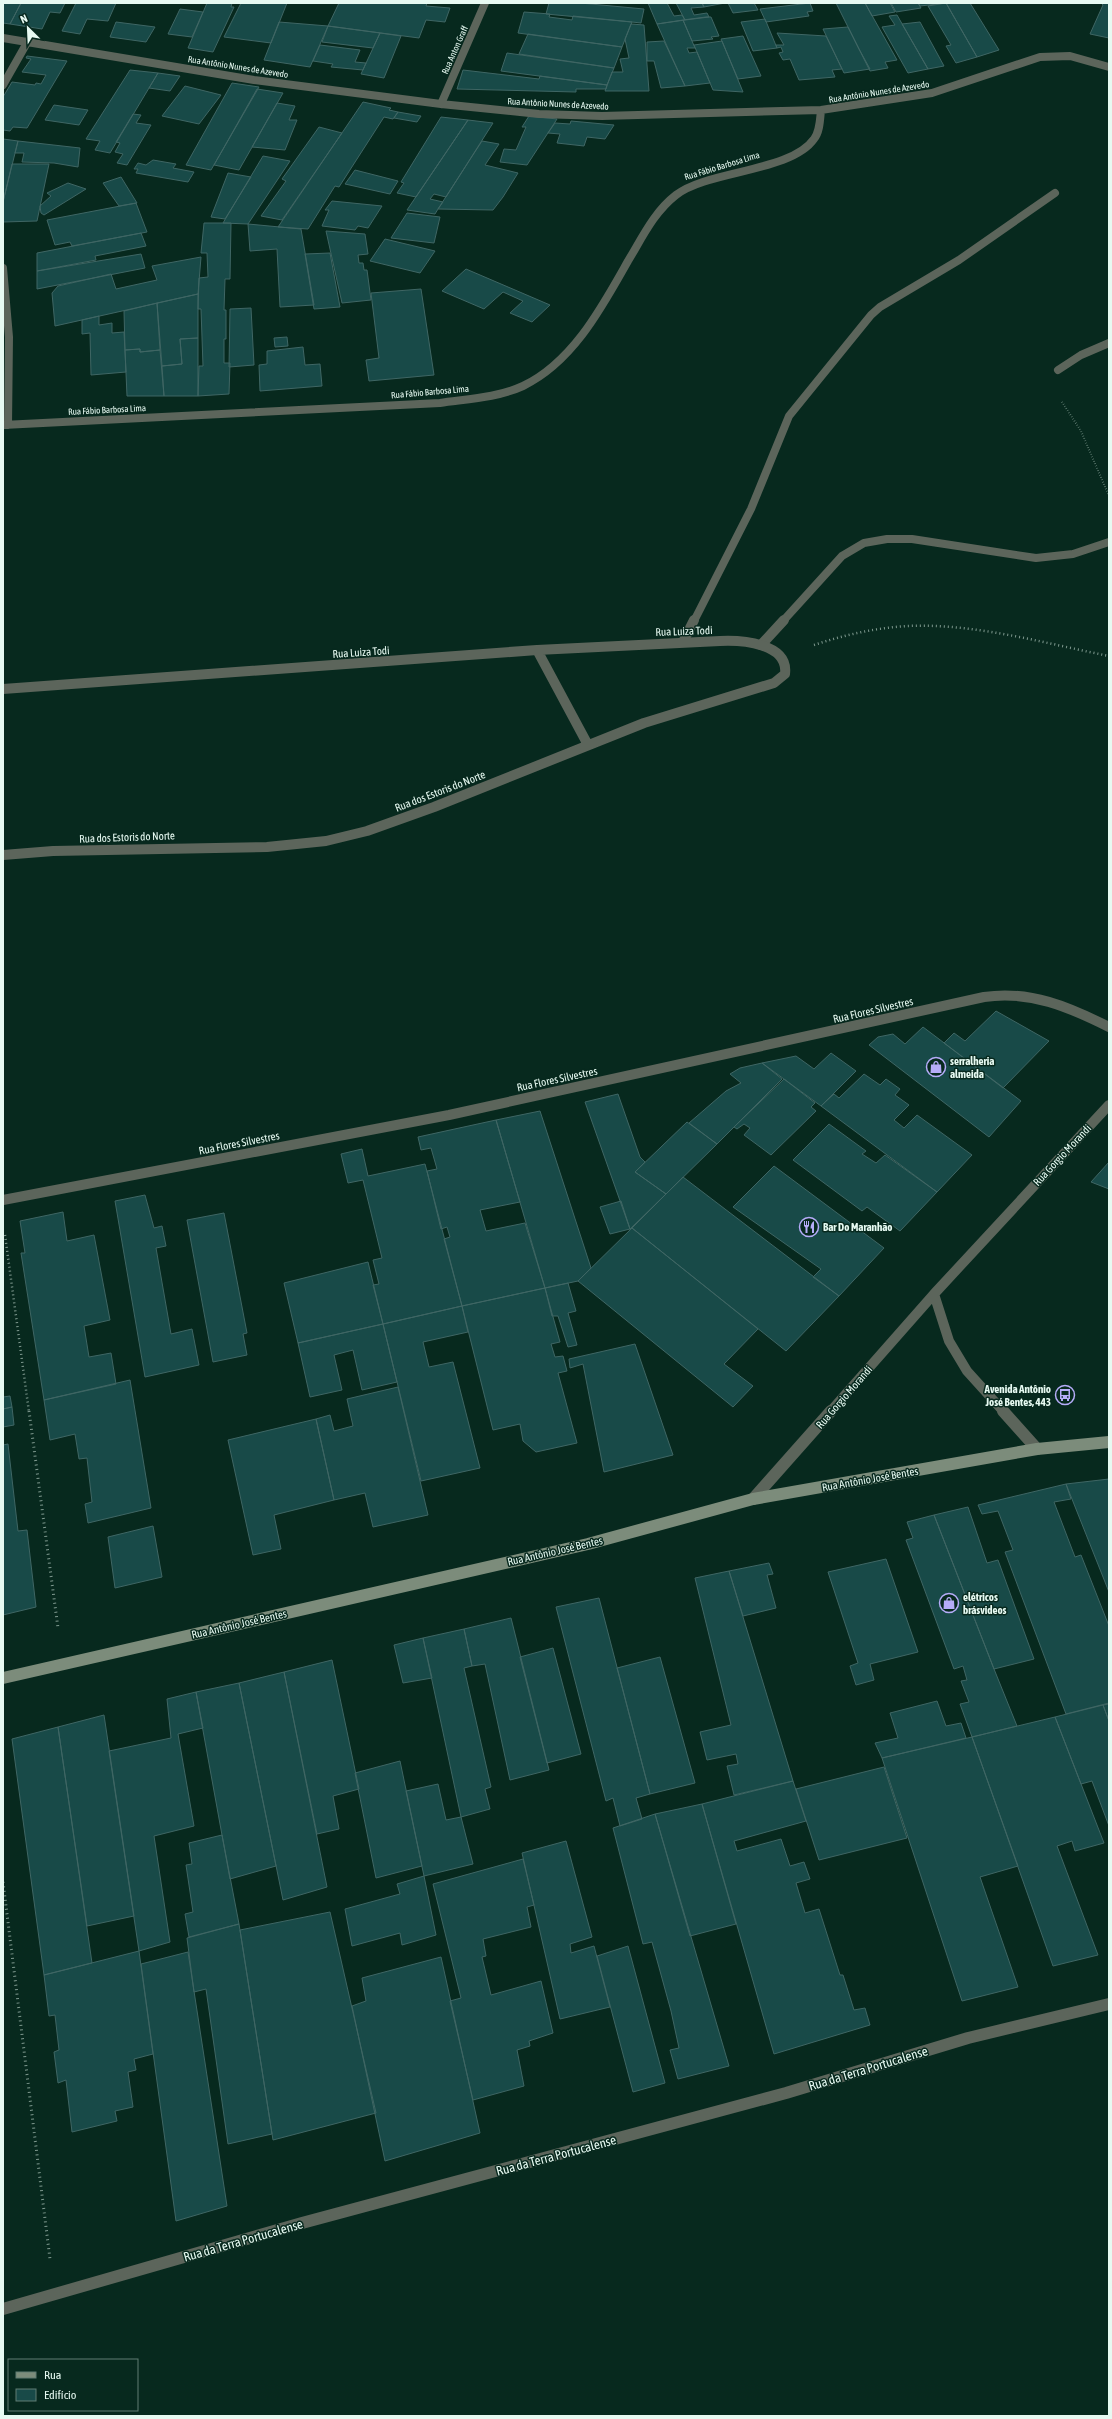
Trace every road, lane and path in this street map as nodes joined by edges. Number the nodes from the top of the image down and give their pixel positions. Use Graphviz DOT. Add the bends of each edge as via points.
graph roads {
  1 [pos="485,3"];
  2 [pos="3,38"];
  3 [pos="28,41"];
  4 [pos="1109,67"];
  5 [pos="3,86"];
  6 [pos="441,104"];
  7 [pos="821,110"];
  8 [pos="1055,193"];
  9 [pos="3,268"];
  10 [pos="1109,343"];
  11 [pos="1058,370"];
  12 [pos="6,425"];
  13 [pos="1109,496"];
  14 [pos="1109,542"];
  15 [pos="683,642"];
  16 [pos="761,645"];
  17 [pos="537,650"];
  18 [pos="779,656"];
  19 [pos="1109,656"];
  20 [pos="3,689"];
  21 [pos="588,745"];
  22 [pos="3,855"];
  23 [pos="1109,1027"];
  24 [pos="1109,1105"];
  25 [pos="3,1200"];
  26 [pos="4,1228"];
  27 [pos="934,1294"];
  28 [pos="1109,1442"];
  29 [pos="1037,1449"];
  30 [pos="754,1499"];
  31 [pos="63,1665"];
  32 [pos="3,1678"];
  33 [pos="3,1882"];
  34 [pos="1109,2004"];
  35 [pos="54,2295"];
  36 [pos="3,2309"];
  1 -- 6 [label="street, Rua Anton Graff"];
  2 -- 3 [label="street, Rua Antônio Nunes de Azevedo"];
  3 -- 5 [label="street"];
  3 -- 6 [label="street, Rua Antônio Nunes de Azevedo" via="254,80"];
  4 -- 7 [label="street, Rua Antônio Nunes de Azevedo" via="1070,56 1040,56 932,93"];
  6 -- 7 [label="street, Rua Antônio Nunes de Azevedo" via="539,114 602,116"];
  7 -- 12 [label="street, Rua Fábio Barbosa Lima" via="815,139 802,150 781,159 692,185 680,190 668,200 654,217 602,307 554,368 522,386 476,398 440,403"];
  8 -- 15 [label="street" via="959,260 871,314 789,416 751,509"];
  9 -- 12 [label="street" via="9,337"];
  10 -- 11 [label="street" via="1081,354"];
  11 -- 13 [label="path" via="1058,393 1064,407 1081,431"];
  14 -- 16 [label="street" via="1060,557 1034,558 930,541 890,538 866,542 845,553"];
  15 -- 16 [label="street, Rua Luiza Todi" via="745,640"];
  15 -- 17 [label="street, Rua Luiza Todi"];
  16 -- 18 [label="street"];
  17 -- 20 [label="street, Rua Luiza Todi"];
  17 -- 21 [label="street"];
  18 -- 19 [label="path" via="848,634 919,626 971,630"];
  18 -- 21 [label="street, Rua dos Estoris do Norte" via="786,667 785,674 774,683 644,724"];
  21 -- 22 [label="street, Rua dos Estoris do Norte" via="434,807 326,841 267,847 53,851"];
  23 -- 25 [label="street, Rua Flores Silvestres" via="1068,1006 1034,996 1003,995 966,1000 449,1115"];
  24 -- 27 [label="street, Rua Gorgio Morandi"];
  26 -- 31 [label="path"];
  27 -- 29 [label="street" via="949,1340 967,1371"];
  27 -- 30 [label="street, Rua Gorgio Morandi"];
  28 -- 29 [label="street, Rua Antônio José Bentes"];
  29 -- 30 [label="street, Rua Antônio José Bentes"];
  30 -- 31 [label="street, Rua Antônio José Bentes" via="588,1544"];
  31 -- 32 [label="street, Rua Antônio José Bentes"];
  33 -- 35 [label="path"];
  34 -- 35 [label="street, Rua da Terra Portucalense" via="968,2038 786,2092 302,2223"];
  35 -- 36 [label="street, Rua da Terra Portucalense"];
}
